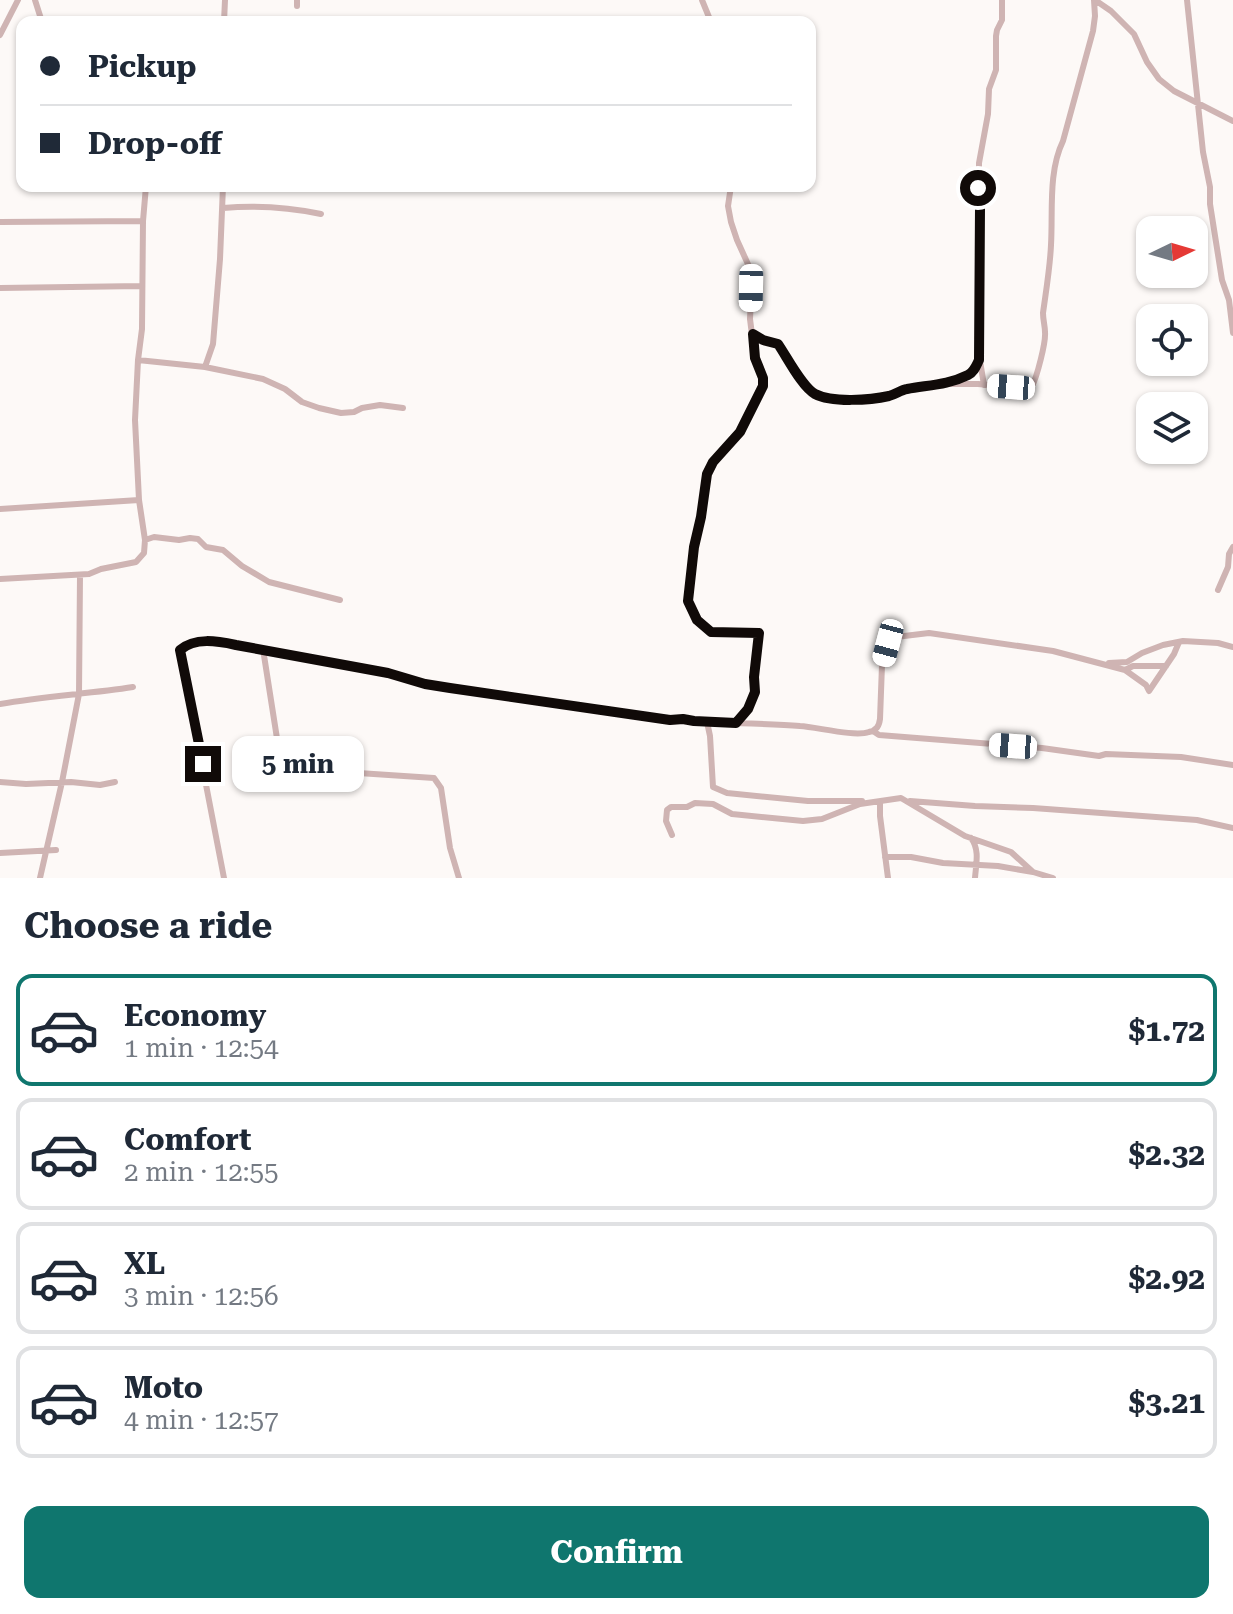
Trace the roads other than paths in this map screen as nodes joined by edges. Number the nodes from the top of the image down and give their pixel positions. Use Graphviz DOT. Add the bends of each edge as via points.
graph roads {
  1 [pos="18,0"];
  2 [pos="1002,0"];
  3 [pos="1094,0"];
  4 [pos="1187,0"];
  5 [pos="0,35"];
  6 [pos="1198,103"];
  7 [pos="1233,121"];
  8 [pos="145,192"];
  9 [pos="223,192"];
  10 [pos="730,192"];
  11 [pos="223,208"];
  12 [pos="321,214"];
  13 [pos="143,221"];
  14 [pos="0,222"];
  15 [pos="142,286"];
  16 [pos="0,288"];
  17 [pos="1231,299"];
  18 [pos="1233,333"];
  19 [pos="753,334"];
  20 [pos="138,360"];
  21 [pos="979,360"];
  22 [pos="205,367"];
  23 [pos="942,384"];
  24 [pos="984,385"];
  25 [pos="403,408"];
  26 [pos="139,500"];
  27 [pos="0,509"];
  28 [pos="145,540"];
  29 [pos="1233,547"];
  30 [pos="80,575"];
  31 [pos="0,579"];
  32 [pos="1218,590"];
  33 [pos="340,600"];
  34 [pos="1179,642"];
  35 [pos="1233,647"];
  36 [pos="263,649"];
  37 [pos="1106,663"];
  38 [pos="1166,666"];
  39 [pos="1125,670"];
  40 [pos="133,687"];
  41 [pos="79,694"];
  42 [pos="0,704"];
  43 [pos="707,722"];
  44 [pos="736,723"];
  45 [pos="873,731"];
  46 [pos="1233,765"];
  47 [pos="0,782"];
  48 [pos="62,782"];
  49 [pos="115,782"];
  50 [pos="906,801"];
  51 [pos="880,802"];
  52 [pos="871,803"];
  53 [pos="1233,828"];
  54 [pos="672,835"];
  55 [pos="971,838"];
  56 [pos="56,850"];
  57 [pos="46,851"];
  58 [pos="0,853"];
  59 [pos="885,857"];
  60 [pos="975,866"];
  61 [pos="1033,872"];
  62 [pos="40,878"];
  63 [pos="224,878"];
  64 [pos="459,878"];
  65 [pos="888,878"];
  66 [pos="975,878"];
  67 [pos="1053,878"];
  1 -- 5 [label="street"];
  2 -- 21 [label="street" via="979,163"];
  3 -- 6 [label="street" via="1134,34 1159,79"];
  3 -- 24 [label="street" via="1093,31 1055,163 1045,338 1036,380 1024,388"];
  4 -- 6 [label="street"];
  6 -- 7 [label="street"];
  6 -- 17 [label="street" via="1216,247"];
  8 -- 13 [label="street"];
  9 -- 11 [label="street"];
  10 -- 19 [label="street" via="731,222 752,273"];
  11 -- 12 [label="street" via="269,206"];
  11 -- 22 [label="street" via="213,344"];
  13 -- 14 [label="street"];
  13 -- 15 [label="street"];
  15 -- 16 [label="street"];
  15 -- 20 [label="street"];
  17 -- 18 [label="street"];
  19 -- 23 [label="street" via="778,344 812,393 821,396 872,398"];
  19 -- 44 [label="street" via="763,386 740,432 707,474 688,592 697,620 711,632 759,633 755,692"];
  20 -- 22 [label="street"];
  20 -- 26 [label="street"];
  21 -- 23 [label="street" via="969,374"];
  21 -- 24 [label="street"];
  22 -- 25 [label="street" via="269,381 319,408 348,413 380,405"];
  23 -- 24 [label="street"];
  26 -- 27 [label="street"];
  26 -- 28 [label="street"];
  28 -- 30 [label="street" via="136,562"];
  28 -- 33 [label="street" via="198,539 269,582"];
  29 -- 32 [label="street"];
  30 -- 31 [label="street"];
  30 -- 41 [label="street"];
  34 -- 35 [label="street"];
  34 -- 37 [label="street" via="1127,662"];
  34 -- 38 [label="street"];
  36 -- 43 [label="street" via="425,684"];
  36 -- 63 [label="street" via="217,641 189,643 180,650"];
  36 -- 64 [label="street" via="283,768 434,778 441,788"];
  37 -- 39 [label="street"];
  37 -- 45 [label="street" via="929,633 896,637 888,643 882,665 879,727"];
  38 -- 39 [label="street"];
  38 -- 39 [label="street" via="1149,691"];
  40 -- 41 [label="street"];
  41 -- 42 [label="street"];
  41 -- 48 [label="street"];
  43 -- 44 [label="street"];
  43 -- 52 [label="street" via="713,787 719,790"];
  44 -- 45 [label="street"];
  45 -- 46 [label="street"];
  47 -- 48 [label="street"];
  48 -- 49 [label="street"];
  48 -- 57 [label="street"];
  50 -- 51 [label="street"];
  50 -- 53 [label="street" via="1197,820"];
  50 -- 55 [label="street"];
  51 -- 52 [label="street"];
  51 -- 59 [label="street"];
  52 -- 54 [label="street" via="803,821 732,814 713,804 695,803 671,807 666,821"];
  55 -- 60 [label="street" via="976,844"];
  55 -- 61 [label="street" via="1011,852"];
  56 -- 57 [label="street"];
  57 -- 58 [label="street"];
  57 -- 62 [label="street"];
  59 -- 60 [label="street"];
  59 -- 65 [label="street"];
  60 -- 61 [label="street"];
  60 -- 66 [label="street"];
  61 -- 67 [label="street"];
}
